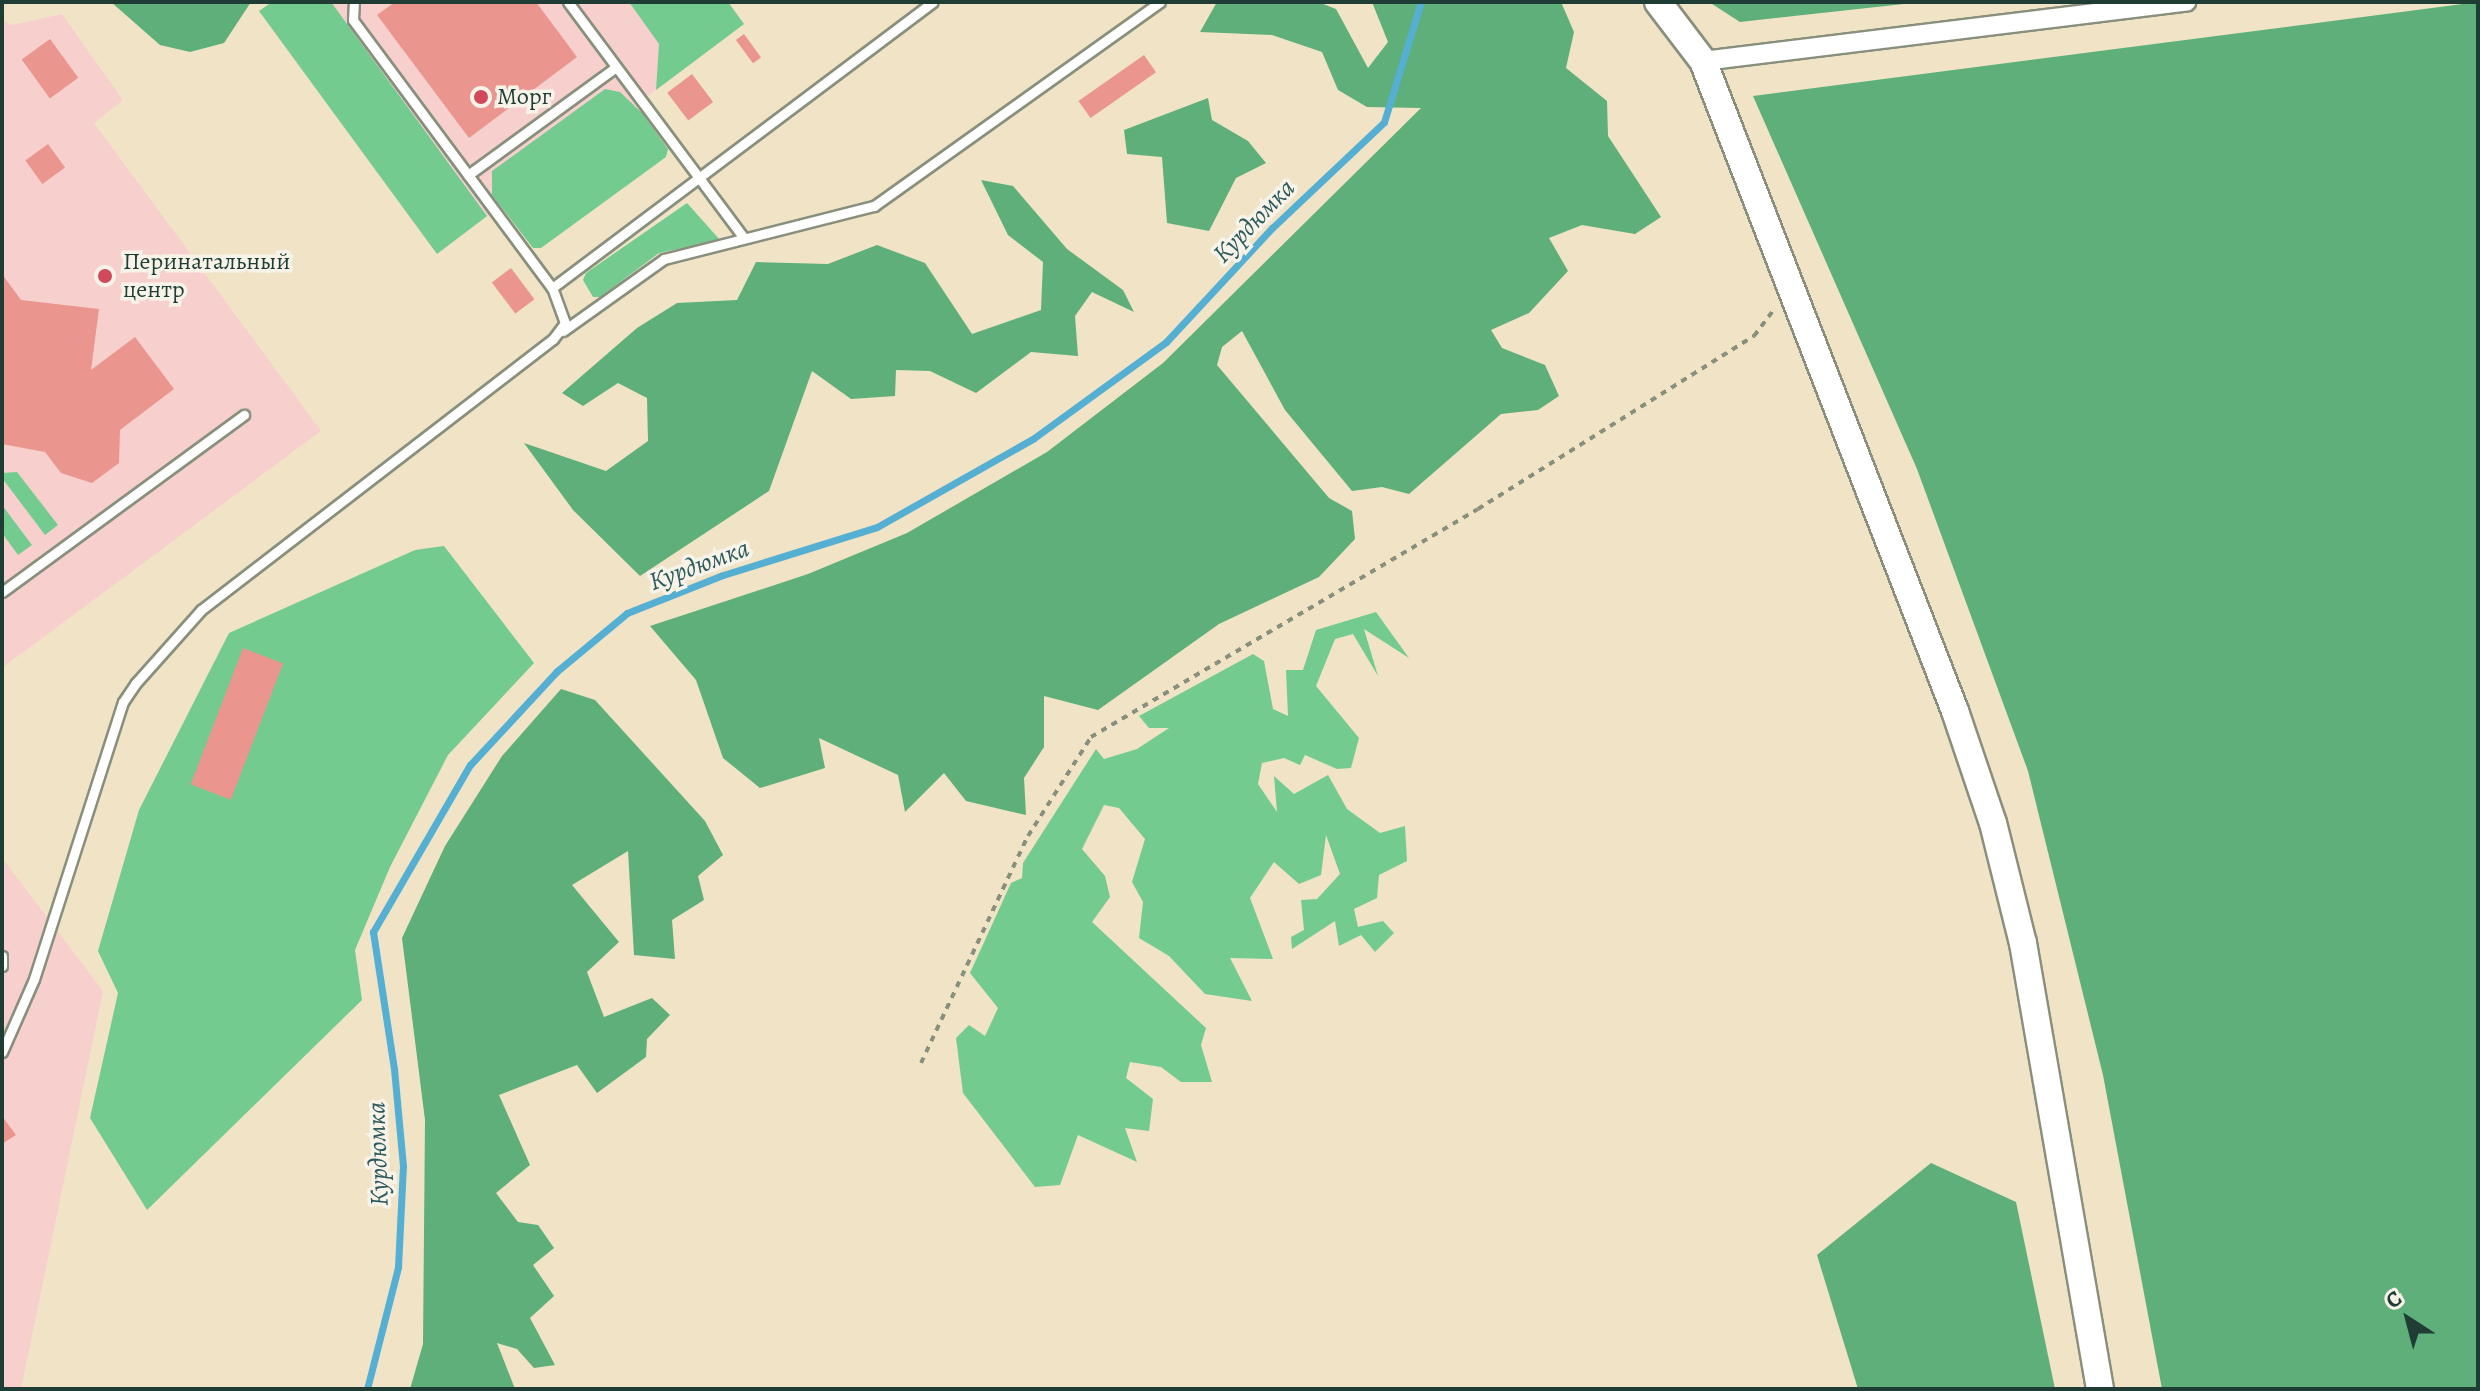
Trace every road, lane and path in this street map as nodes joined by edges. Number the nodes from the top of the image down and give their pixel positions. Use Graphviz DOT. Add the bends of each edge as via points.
graph roads {
  1 [pos="354,2"];
  2 [pos="568,2"];
  3 [pos="933,2"];
  4 [pos="1160,2"];
  5 [pos="1658,2"];
  6 [pos="2186,2"];
  7 [pos="1703,61"];
  8 [pos="616,67"];
  9 [pos="468,175"];
  10 [pos="697,178"];
  11 [pos="744,238"];
  12 [pos="1790,286"];
  13 [pos="552,288"];
  14 [pos="560,333"];
  15 [pos="244,415"];
  16 [pos="2,592"];
  17 [pos="2,956"];
  18 [pos="2,966"];
  19 [pos="2,1052"];
  20 [pos="921,1063"];
  21 [pos="2100,1389"];
  1 -- 9 [label="lane" via="353,20"];
  2 -- 8 [label="lane"];
  3 -- 10 [label="lane"];
  4 -- 11 [label="lane" via="874,206"];
  5 -- 7 [label="main road"];
  6 -- 7 [label="street"];
  7 -- 12 [label="main road"];
  8 -- 9 [label="lane"];
  8 -- 10 [label="lane"];
  9 -- 13 [label="lane"];
  10 -- 11 [label="lane"];
  10 -- 13 [label="lane"];
  11 -- 14 [label="lane" via="664,259"];
  12 -- 20 [label="path" via="1754,336 1478,509 1091,737 1028,836"];
  12 -- 21 [label="main road" via="1955,711 1993,823 2023,943"];
  13 -- 14 [label="lane" via="564,315"];
  14 -- 19 [label="lane" via="201,610 136,683 123,702 34,979"];
  15 -- 16 [label="lane"];
  17 -- 18 [label="lane"];
}
